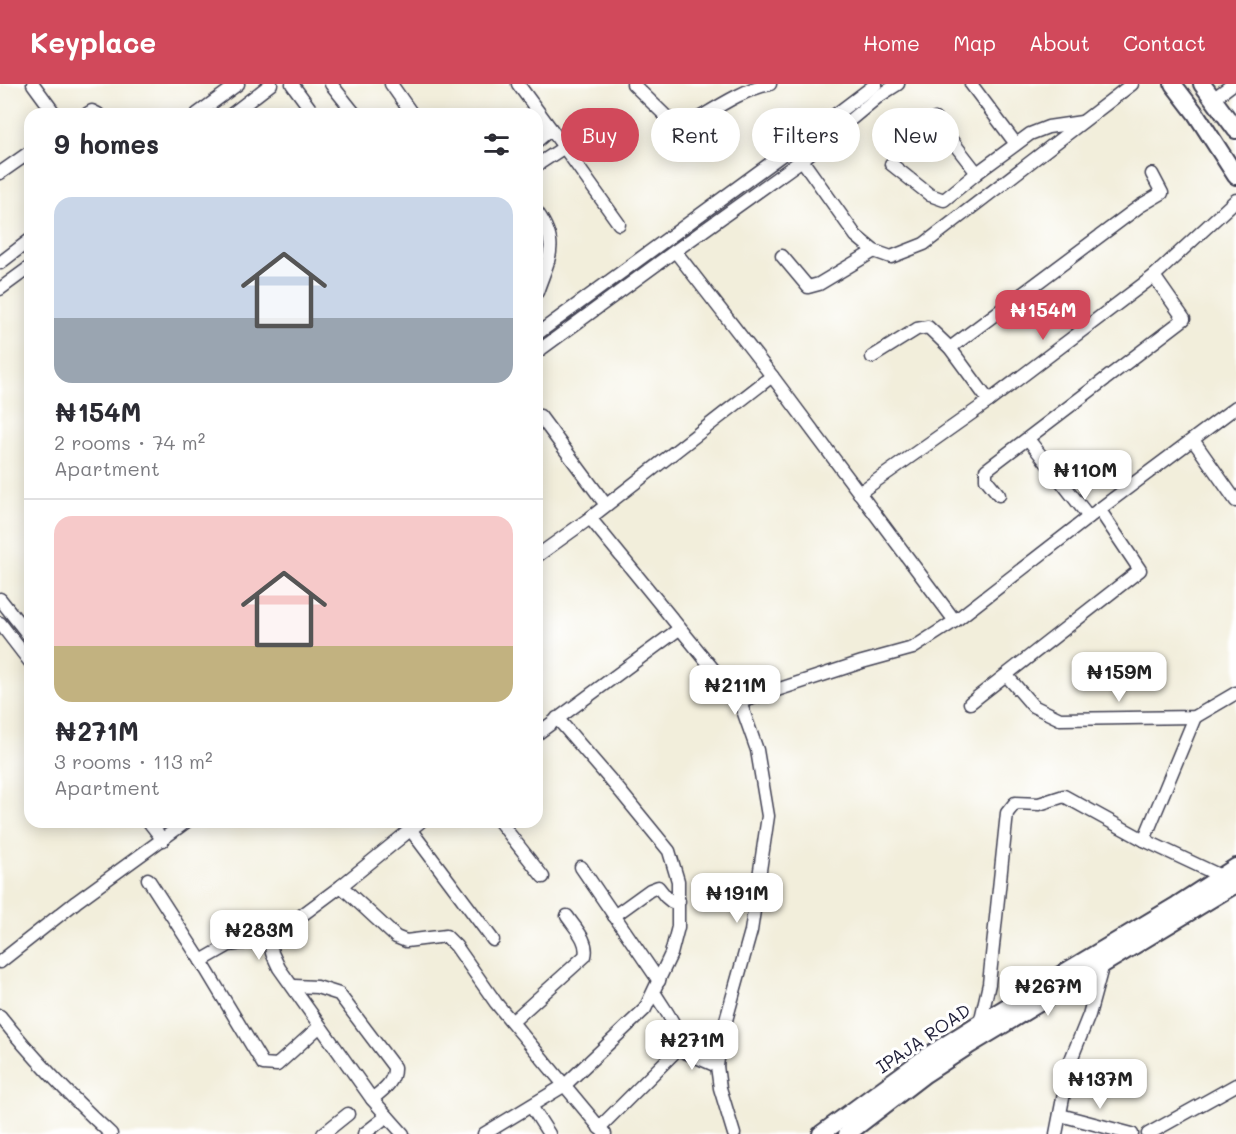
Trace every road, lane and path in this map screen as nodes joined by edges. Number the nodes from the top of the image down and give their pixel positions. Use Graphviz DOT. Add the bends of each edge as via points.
graph roads {
  1 [pos="33,84"];
  2 [pos="238,84"];
  3 [pos="272,84"];
  4 [pos="292,84"];
  5 [pos="331,84"];
  6 [pos="391,84"];
  7 [pos="518,84"];
  8 [pos="633,84"];
  9 [pos="770,84"];
  10 [pos="898,84"];
  11 [pos="971,84"];
  12 [pos="1132,84"];
  13 [pos="1173,84"];
  14 [pos="1202,84"];
  15 [pos="1233,84"];
  16 [pos="873,88"];
  17 [pos="1213,99"];
  18 [pos="50,108"];
  19 [pos="205,108"];
  20 [pos="240,108"];
  21 [pos="310,108"];
  22 [pos="350,108"];
  23 [pos="408,108"];
  24 [pos="536,108"];
  25 [pos="853,108"];
  26 [pos="543,118"];
  27 [pos="1083,122"];
  28 [pos="551,129"];
  29 [pos="1236,130"];
  30 [pos="543,136"];
  31 [pos="1016,144"];
  32 [pos="561,145"];
  33 [pos="561,149"];
  34 [pos="959,150"];
  35 [pos="24,156"];
  36 [pos="543,161"];
  37 [pos="573,162"];
  38 [pos="799,162"];
  39 [pos="803,162"];
  40 [pos="891,164"];
  41 [pos="0,173"];
  42 [pos="976,173"];
  43 [pos="1152,174"];
  44 [pos="1236,176"];
  45 [pos="1236,200"];
  46 [pos="543,222"];
  47 [pos="619,224"];
  48 [pos="24,245"];
  49 [pos="675,251"];
  50 [pos="874,251"];
  51 [pos="782,256"];
  52 [pos="0,263"];
  53 [pos="24,271"];
  54 [pos="543,274"];
  55 [pos="1154,276"];
  56 [pos="0,289"];
  57 [pos="543,330"];
  58 [pos="543,348"];
  59 [pos="950,348"];
  60 [pos="872,357"];
  61 [pos="772,376"];
  62 [pos="989,401"];
  63 [pos="1236,407"];
  64 [pos="543,420"];
  65 [pos="1028,439"];
  66 [pos="1192,440"];
  67 [pos="860,494"];
  68 [pos="999,495"];
  69 [pos="1236,501"];
  70 [pos="606,505"];
  71 [pos="1099,509"];
  72 [pos="1089,517"];
  73 [pos="590,518"];
  74 [pos="543,552"];
  75 [pos="2,604"];
  76 [pos="955,621"];
  77 [pos="0,623"];
  78 [pos="679,629"];
  79 [pos="24,630"];
  80 [pos="24,654"];
  81 [pos="1007,676"];
  82 [pos="1236,693"];
  83 [pos="740,702"];
  84 [pos="970,703"];
  85 [pos="1195,717"];
  86 [pos="557,718"];
  87 [pos="543,729"];
  88 [pos="154,828"];
  89 [pos="174,828"];
  90 [pos="413,828"];
  91 [pos="416,828"];
  92 [pos="505,828"];
  93 [pos="163,840"];
  94 [pos="1144,840"];
  95 [pos="581,867"];
  96 [pos="1231,876"];
  97 [pos="543,877"];
  98 [pos="148,879"];
  99 [pos="341,886"];
  100 [pos="679,901"];
  101 [pos="567,916"];
  102 [pos="614,916"];
  103 [pos="270,939"];
  104 [pos="493,940"];
  105 [pos="201,961"];
  106 [pos="0,962"];
  107 [pos="1103,964"];
  108 [pos="294,986"];
  109 [pos="656,987"];
  110 [pos="0,1016"];
  111 [pos="512,1022"];
  112 [pos="980,1023"];
  113 [pos="320,1026"];
  114 [pos="678,1049"];
  115 [pos="717,1066"];
  116 [pos="565,1085"];
  117 [pos="1236,1085"];
  118 [pos="372,1099"];
  119 [pos="531,1106"];
  120 [pos="348,1114"];
  121 [pos="1060,1115"];
  122 [pos="387,1116"];
  123 [pos="602,1131"];
  124 [pos="111,1134"];
  125 [pos="323,1134"];
  126 [pos="364,1134"];
  127 [pos="403,1134"];
  128 [pos="484,1134"];
  129 [pos="549,1134"];
  130 [pos="734,1134"];
  131 [pos="821,1134"];
  132 [pos="847,1134"];
  133 [pos="1056,1134"];
  134 [pos="1132,1134"];
  135 [pos="1148,1134"];
  1 -- 18 [label="street"];
  2 -- 19 [label="street"];
  3 -- 20 [label="street"];
  4 -- 21 [label="street"];
  5 -- 22 [label="street"];
  6 -- 23 [label="street"];
  7 -- 24 [label="street"];
  8 -- 9 [label="street" via="675,125 684,127"];
  10 -- 16 [label="street"];
  11 -- 31 [label="street"];
  12 -- 27 [label="street"];
  13 -- 44 [label="main road"];
  14 -- 17 [label="main road"];
  15 -- 17 [label="street"];
  16 -- 25 [label="street"];
  16 -- 57 [label="street"];
  17 -- 29 [label="main road"];
  26 -- 28 [label="street"];
  27 -- 31 [label="street" via="1039,130"];
  27 -- 50 [label="street" via="924,244 891,257"];
  28 -- 30 [label="street"];
  28 -- 32 [label="street"];
  31 -- 42 [label="street"];
  33 -- 36 [label="street"];
  34 -- 42 [label="street"];
  35 -- 41 [label="street"];
  37 -- 47 [label="street"];
  38 -- 49 [label="street"];
  39 -- 50 [label="street" via="856,236"];
  40 -- 42 [label="street" via="930,195 944,200"];
  43 -- 59 [label="street" via="1162,193"];
  45 -- 55 [label="street"];
  46 -- 54 [label="street" via="551,236 551,249"];
  48 -- 52 [label="street"];
  49 -- 58 [label="street"];
  49 -- 61 [label="street"];
  50 -- 51 [label="street" via="808,287"];
  53 -- 56 [label="street"];
  55 -- 62 [label="street"];
  55 -- 65 [label="street" via="1184,319"];
  59 -- 60 [label="street" via="928,327 917,329"];
  59 -- 62 [label="street"];
  61 -- 67 [label="street"];
  61 -- 70 [label="street"];
  62 -- 67 [label="street"];
  63 -- 66 [label="street"];
  64 -- 70 [label="street"];
  65 -- 68 [label="street" via="986,470 986,479"];
  65 -- 72 [label="street"];
  66 -- 69 [label="street"];
  66 -- 71 [label="street"];
  67 -- 76 [label="street"];
  70 -- 73 [label="street"];
  71 -- 72 [label="street"];
  71 -- 81 [label="street" via="1140,570"];
  72 -- 76 [label="street"];
  73 -- 74 [label="street"];
  73 -- 78 [label="street"];
  75 -- 79 [label="street"];
  76 -- 83 [label="street" via="913,648"];
  77 -- 80 [label="street"];
  78 -- 83 [label="street"];
  78 -- 86 [label="street"];
  81 -- 84 [label="street"];
  81 -- 85 [label="street" via="1033,706 1060,719"];
  82 -- 85 [label="street"];
  83 -- 115 [label="street" via="757,750 768,816 751,931"];
  85 -- 94 [label="street"];
  86 -- 87 [label="street"];
  86 -- 100 [label="street" via="669,851"];
  88 -- 93 [label="street"];
  89 -- 93 [label="street"];
  90 -- 99 [label="street"];
  91 -- 104 [label="street"];
  92 -- 97 [label="street"];
  93 -- 106 [label="street"];
  94 -- 96 [label="street"];
  94 -- 112 [label="street" via="1064,796 1039,804 1015,803 1007,813 989,984"];
  95 -- 102 [label="street"];
  96 -- 107 [label="main road, IPAJA ROAD"];
  96 -- 112 [label="main road, IPAJA ROAD"];
  98 -- 105 [label="street"];
  99 -- 103 [label="street"];
  99 -- 111 [label="street" via="396,937 406,941 446,936"];
  100 -- 102 [label="street" via="672,902 658,887"];
  100 -- 109 [label="street" via="678,927"];
  101 -- 111 [label="street" via="584,941 585,956"];
  102 -- 109 [label="street"];
  103 -- 105 [label="street" via="230,945"];
  103 -- 108 [label="street" via="279,968"];
  105 -- 113 [label="street" via="263,1064 277,1065"];
  107 -- 121 [label="street" via="1089,1015 1070,1062"];
  107 -- 132 [label="main road, IPAJA ROAD" via="925,1074"];
  108 -- 113 [label="street"];
  108 -- 118 [label="street" via="317,987 339,994 394,1066 395,1074 388,1086"];
  109 -- 114 [label="street" via="678,1033"];
  109 -- 116 [label="street" via="645,1009"];
  110 -- 124 [label="street" via="37,1061"];
  111 -- 116 [label="street"];
  112 -- 131 [label="main road, IPAJA ROAD" via="926,1057"];
  113 -- 118 [label="street"];
  114 -- 115 [label="street"];
  114 -- 123 [label="street"];
  115 -- 130 [label="street"];
  116 -- 119 [label="street"];
  116 -- 123 [label="street"];
  117 -- 135 [label="street"];
  118 -- 122 [label="street"];
  119 -- 128 [label="street"];
  119 -- 129 [label="street"];
  120 -- 125 [label="street"];
  121 -- 133 [label="street"];
  121 -- 134 [label="street"];
  122 -- 126 [label="street"];
  122 -- 127 [label="street"];
}
